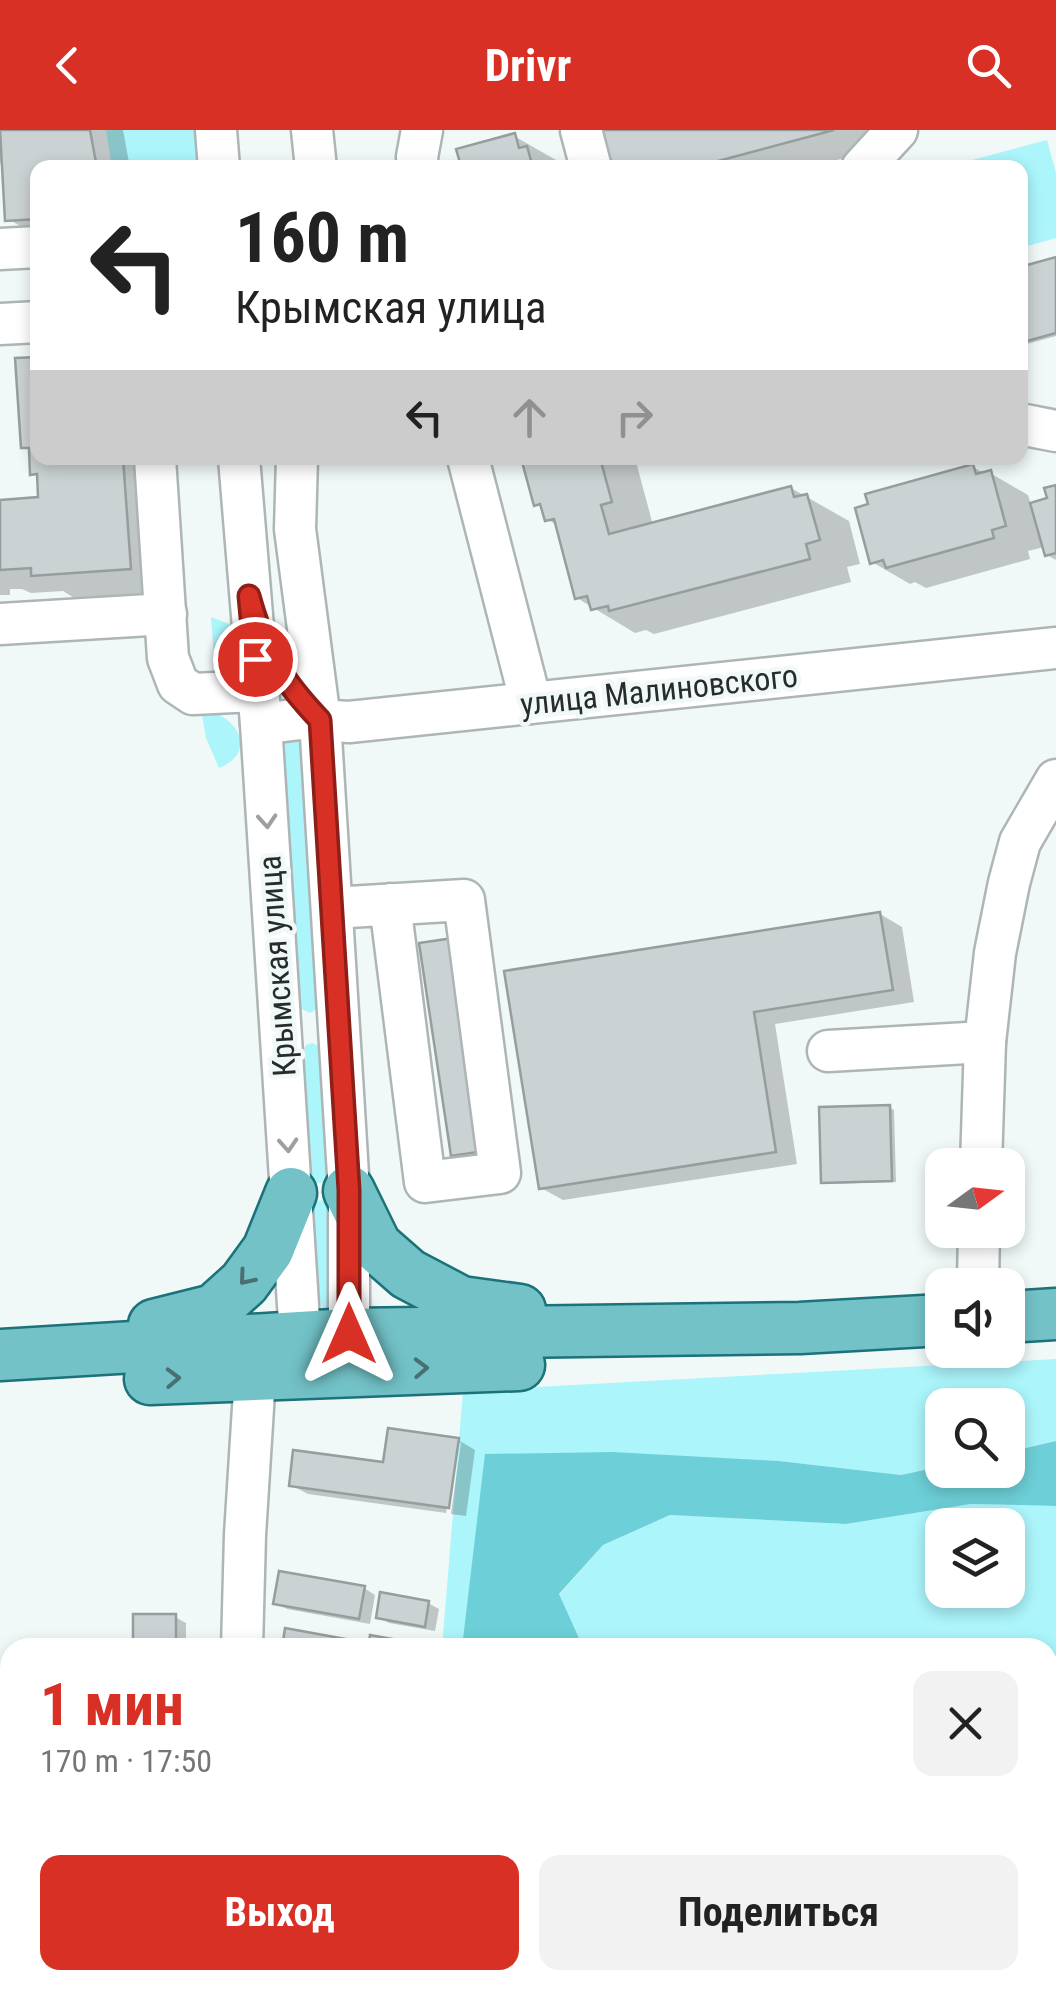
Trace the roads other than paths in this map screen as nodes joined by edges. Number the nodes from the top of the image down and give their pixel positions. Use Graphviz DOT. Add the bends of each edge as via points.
graph roads {
  1 [pos="216,130"];
  2 [pos="312,130"];
  3 [pos="422,130"];
  4 [pos="581,130"];
  5 [pos="897,130"];
  6 [pos="218,160"];
  7 [pos="315,160"];
  8 [pos="417,160"];
  9 [pos="589,160"];
  10 [pos="869,160"];
  11 [pos="30,247"];
  12 [pos="0,249"];
  13 [pos="30,322"];
  14 [pos="0,324"];
  15 [pos="1028,426"];
  16 [pos="1056,431"];
  17 [pos="155,465"];
  18 [pos="240,465"];
  19 [pos="296,465"];
  20 [pos="470,465"];
  21 [pos="249,596"];
  22 [pos="166,614"];
  23 [pos="0,624"];
  24 [pos="1056,648"];
  25 [pos="531,703"];
  26 [pos="260,707"];
  27 [pos="320,720"];
  28 [pos="1056,780"];
  29 [pos="390,904"];
  30 [pos="332,908"];
  31 [pos="339,1027"];
  32 [pos="280,1031"];
  33 [pos="985,1042"];
  34 [pos="828,1051"];
  35 [pos="982,1148"];
  36 [pos="349,1190"];
  37 [pos="291,1193"];
  38 [pos="1056,1314"];
  39 [pos="1025,1316"];
  40 [pos="925,1321"];
  41 [pos="800,1328"];
  42 [pos="678,1329"];
  43 [pos="324,1347"];
  44 [pos="24,1354"];
  45 [pos="255,1376"];
  46 [pos="0,1387"];
  47 [pos="242,1638"];
  1 -- 6 [label="street"];
  2 -- 7 [label="street"];
  3 -- 8 [label="street"];
  4 -- 9 [label="street"];
  5 -- 10 [label="street"];
  11 -- 12 [label="street"];
  13 -- 14 [label="street"];
  15 -- 16 [label="street"];
  17 -- 22 [label="street, улица Малиновского"];
  18 -- 21 [label="street, Крымская улица"];
  19 -- 27 [label="street" via="294,529"];
  20 -- 25 [label="street"];
  21 -- 26 [label="street, Крымская улица"];
  21 -- 27 [label="street, Крымская улица" via="274,664"];
  22 -- 23 [label="street"];
  22 -- 26 [label="street, улица Малиновского" via="168,658 178,684 192,694"];
  24 -- 25 [label="street, улица Малиновского"];
  25 -- 27 [label="street, улица Малиновского"];
  26 -- 27 [label="street, улица Малиновского"];
  26 -- 32 [label="street, Крымская улица, one-way"];
  27 -- 30 [label="street, Крымская улица"];
  28 -- 33 [label="street" via="1020,842 1009,882"];
  29 -- 29 [label="street" via="464,900 500,1173 425,1182"];
  29 -- 30 [label="street"];
  30 -- 31 [label="street, Крымская улица"];
  31 -- 32 [label="street"];
  31 -- 36 [label="street, Крымская улица"];
  32 -- 37 [label="street, Крымская улица, one-way"];
  33 -- 34 [label="street"];
  33 -- 35 [label="street"];
  36 -- 42 [label="main road" via="376,1246 408,1274 461,1302"];
  36 -- 43 [label="street, Крымская улица"];
  37 -- 43 [label="street, Крымская улица"];
  37 -- 44 [label="main road, one-way" via="268,1250 214,1310"];
  38 -- 39 [label="main road"];
  40 -- 41 [label="main road"];
  41 -- 42 [label="main road"];
  43 -- 41 [label="main road, one-way" via="518,1365"];
  42 -- 43 [label="main road"];
  43 -- 44 [label="main road"];
  43 -- 45 [label="main road"];
  46 -- 45 [label="main road, one-way"];
  45 -- 47 [label="street"];
}
